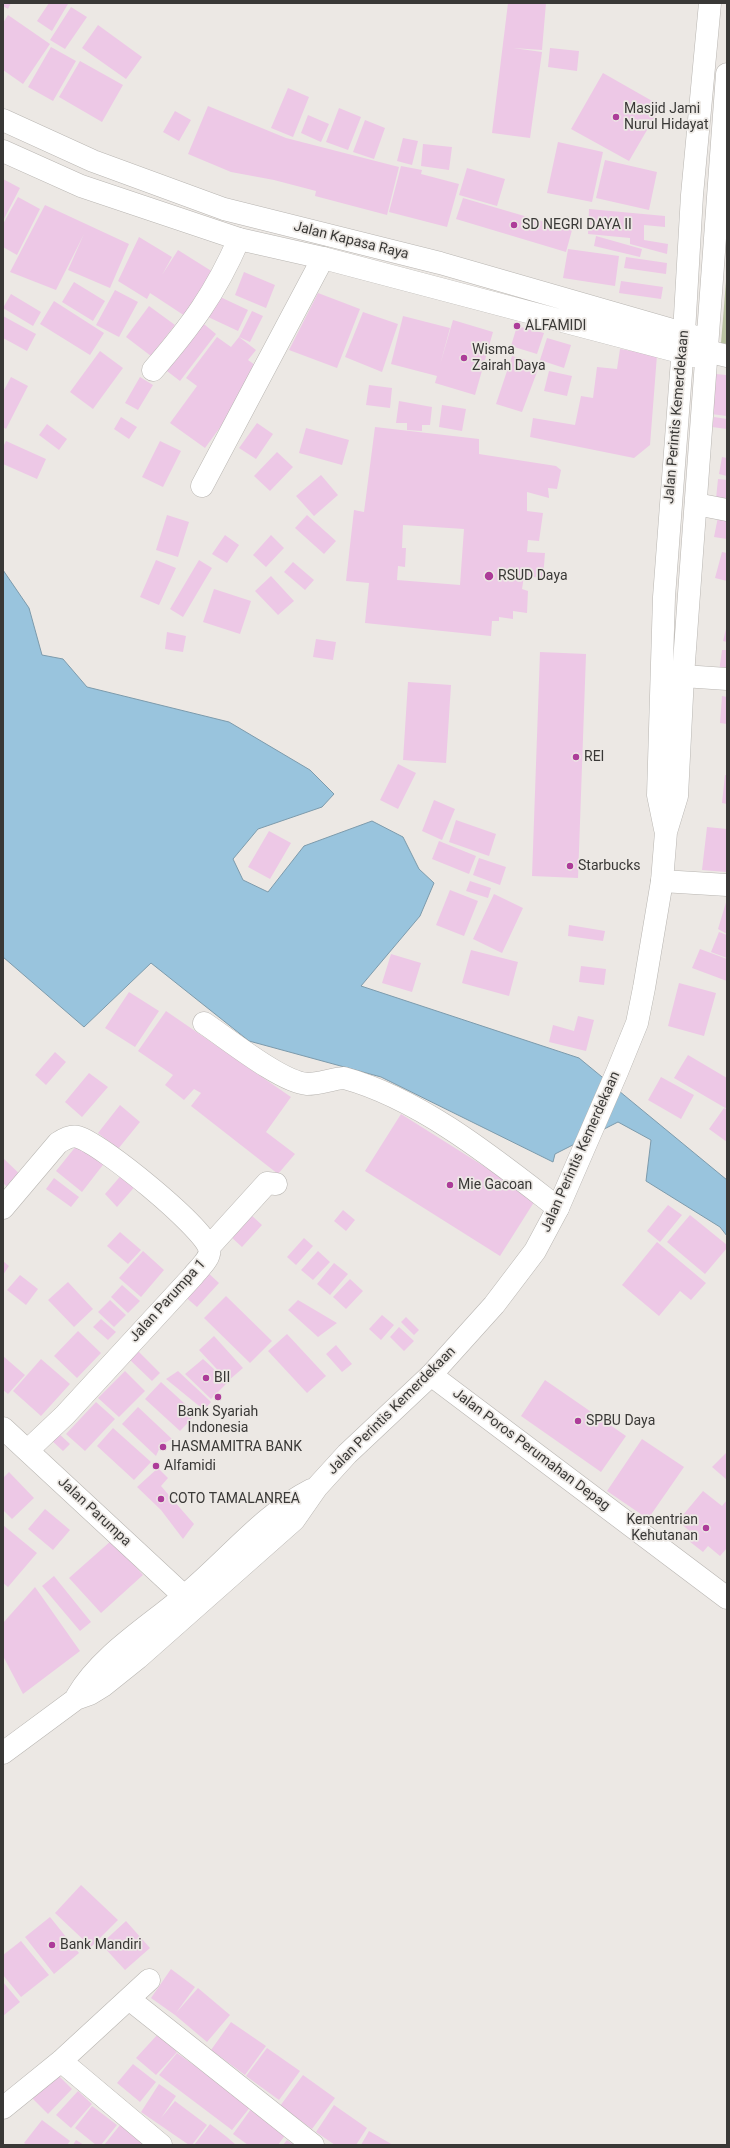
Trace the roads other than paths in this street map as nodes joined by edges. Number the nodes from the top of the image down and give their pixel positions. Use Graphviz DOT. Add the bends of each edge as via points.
graph roads {
  1 [pos="710,3"];
  2 [pos="727,74"];
  3 [pos="3,120"];
  4 [pos="3,152"];
  5 [pos="93,161"];
  6 [pos="723,166"];
  7 [pos="82,186"];
  8 [pos="239,239"];
  9 [pos="323,258"];
  10 [pos="440,263"];
  11 [pos="433,288"];
  12 [pos="683,343"];
  13 [pos="712,351"];
  14 [pos="153,370"];
  15 [pos="202,486"];
  16 [pos="696,504"];
  17 [pos="727,510"];
  18 [pos="664,597"];
  19 [pos="689,597"];
  20 [pos="683,676"];
  21 [pos="727,679"];
  22 [pos="666,832"];
  23 [pos="662,881"];
  24 [pos="727,885"];
  25 [pos="204,1023"];
  26 [pos="276,1184"];
  27 [pos="3,1208"];
  28 [pos="558,1208"];
  29 [pos="209,1247"];
  30 [pos="431,1375"];
  31 [pos="3,1428"];
  32 [pos="28,1450"];
  33 [pos="318,1487"];
  34 [pos="184,1596"];
  35 [pos="727,1598"];
  36 [pos="76,1699"];
  37 [pos="3,1753"];
  38 [pos="149,1980"];
  39 [pos="129,2000"];
  40 [pos="61,2061"];
  41 [pos="3,2108"];
  42 [pos="161,2145"];
  43 [pos="314,2145"];
  1 -- 12 [label="main road, Jalan Perintis Kemerdekaan" via="692,195"];
  2 -- 6 [label="main road, Jalan Perintis Kemerdekaan"];
  3 -- 5 [label="main road, Jalan Kapasa Raya"];
  4 -- 7 [label="main road, Jalan Kapasa Raya"];
  5 -- 7 [label="main road"];
  5 -- 10 [label="main road, Jalan Kapasa Raya" via="224,209"];
  6 -- 13 [label="main road, Jalan Perintis Kemerdekaan"];
  7 -- 8 [label="main road, Jalan Kapasa Raya"];
  8 -- 9 [label="main road, Jalan Kapasa Raya"];
  8 -- 14 [label="main road" via="226,270 207,303"];
  9 -- 11 [label="main road, Jalan Kapasa Raya"];
  9 -- 15 [label="main road"];
  10 -- 11 [label="main road"];
  10 -- 12 [label="main road, Jalan Kapasa Raya"];
  11 -- 12 [label="main road, Jalan Kapasa Raya"];
  12 -- 13 [label="main road, Jalan Kapasa Raya"];
  12 -- 18 [label="main road, Jalan Perintis Kemerdekaan"];
  13 -- 16 [label="main road, Jalan Perintis Kemerdekaan"];
  16 -- 17 [label="main road"];
  16 -- 19 [label="main road, Jalan Perintis Kemerdekaan"];
  18 -- 19 [label="main road"];
  18 -- 22 [label="main road, Jalan Perintis Kemerdekaan" via="658,795"];
  19 -- 20 [label="main road, Jalan Perintis Kemerdekaan"];
  20 -- 21 [label="main road"];
  20 -- 22 [label="main road, Jalan Perintis Kemerdekaan" via="677,796"];
  22 -- 23 [label="main road, Jalan Perintis Kemerdekaan"];
  23 -- 24 [label="main road"];
  23 -- 28 [label="main road, Jalan Perintis Kemerdekaan" via="637,1023"];
  25 -- 28 [label="main road" via="265,1064 295,1080 315,1084 344,1078 404,1103 468,1141"];
  26 -- 29 [label="main road" via="266,1183"];
  27 -- 29 [label="main road, Jalan Parumpa 1" via="58,1143 68,1137 78,1137 164,1198"];
  28 -- 30 [label="main road, Jalan Perintis Kemerdekaan" via="535,1251 494,1305"];
  29 -- 32 [label="main road, Jalan Parumpa 1" via="208,1256 193,1276 65,1415"];
  30 -- 33 [label="main road, Jalan Perintis Kemerdekaan" via="347,1454"];
  30 -- 35 [label="main road, Jalan Poros Perumahan Depag"];
  31 -- 32 [label="main road, Jalan Parumpa"];
  32 -- 34 [label="main road, Jalan Parumpa"];
  33 -- 34 [label="main road, Jalan Perintis Kemerdekaan" via="282,1508"];
  33 -- 36 [label="main road, Jalan Perintis Kemerdekaan" via="294,1520 138,1658 103,1686"];
  34 -- 36 [label="main road, Jalan Perintis Kemerdekaan" via="123,1646 93,1675"];
  36 -- 37 [label="main road, Jalan Perintis Kemerdekaan"];
  38 -- 39 [label="main road"];
  39 -- 40 [label="main road"];
  39 -- 43 [label="main road"];
  40 -- 41 [label="main road"];
  40 -- 42 [label="main road"];
}
